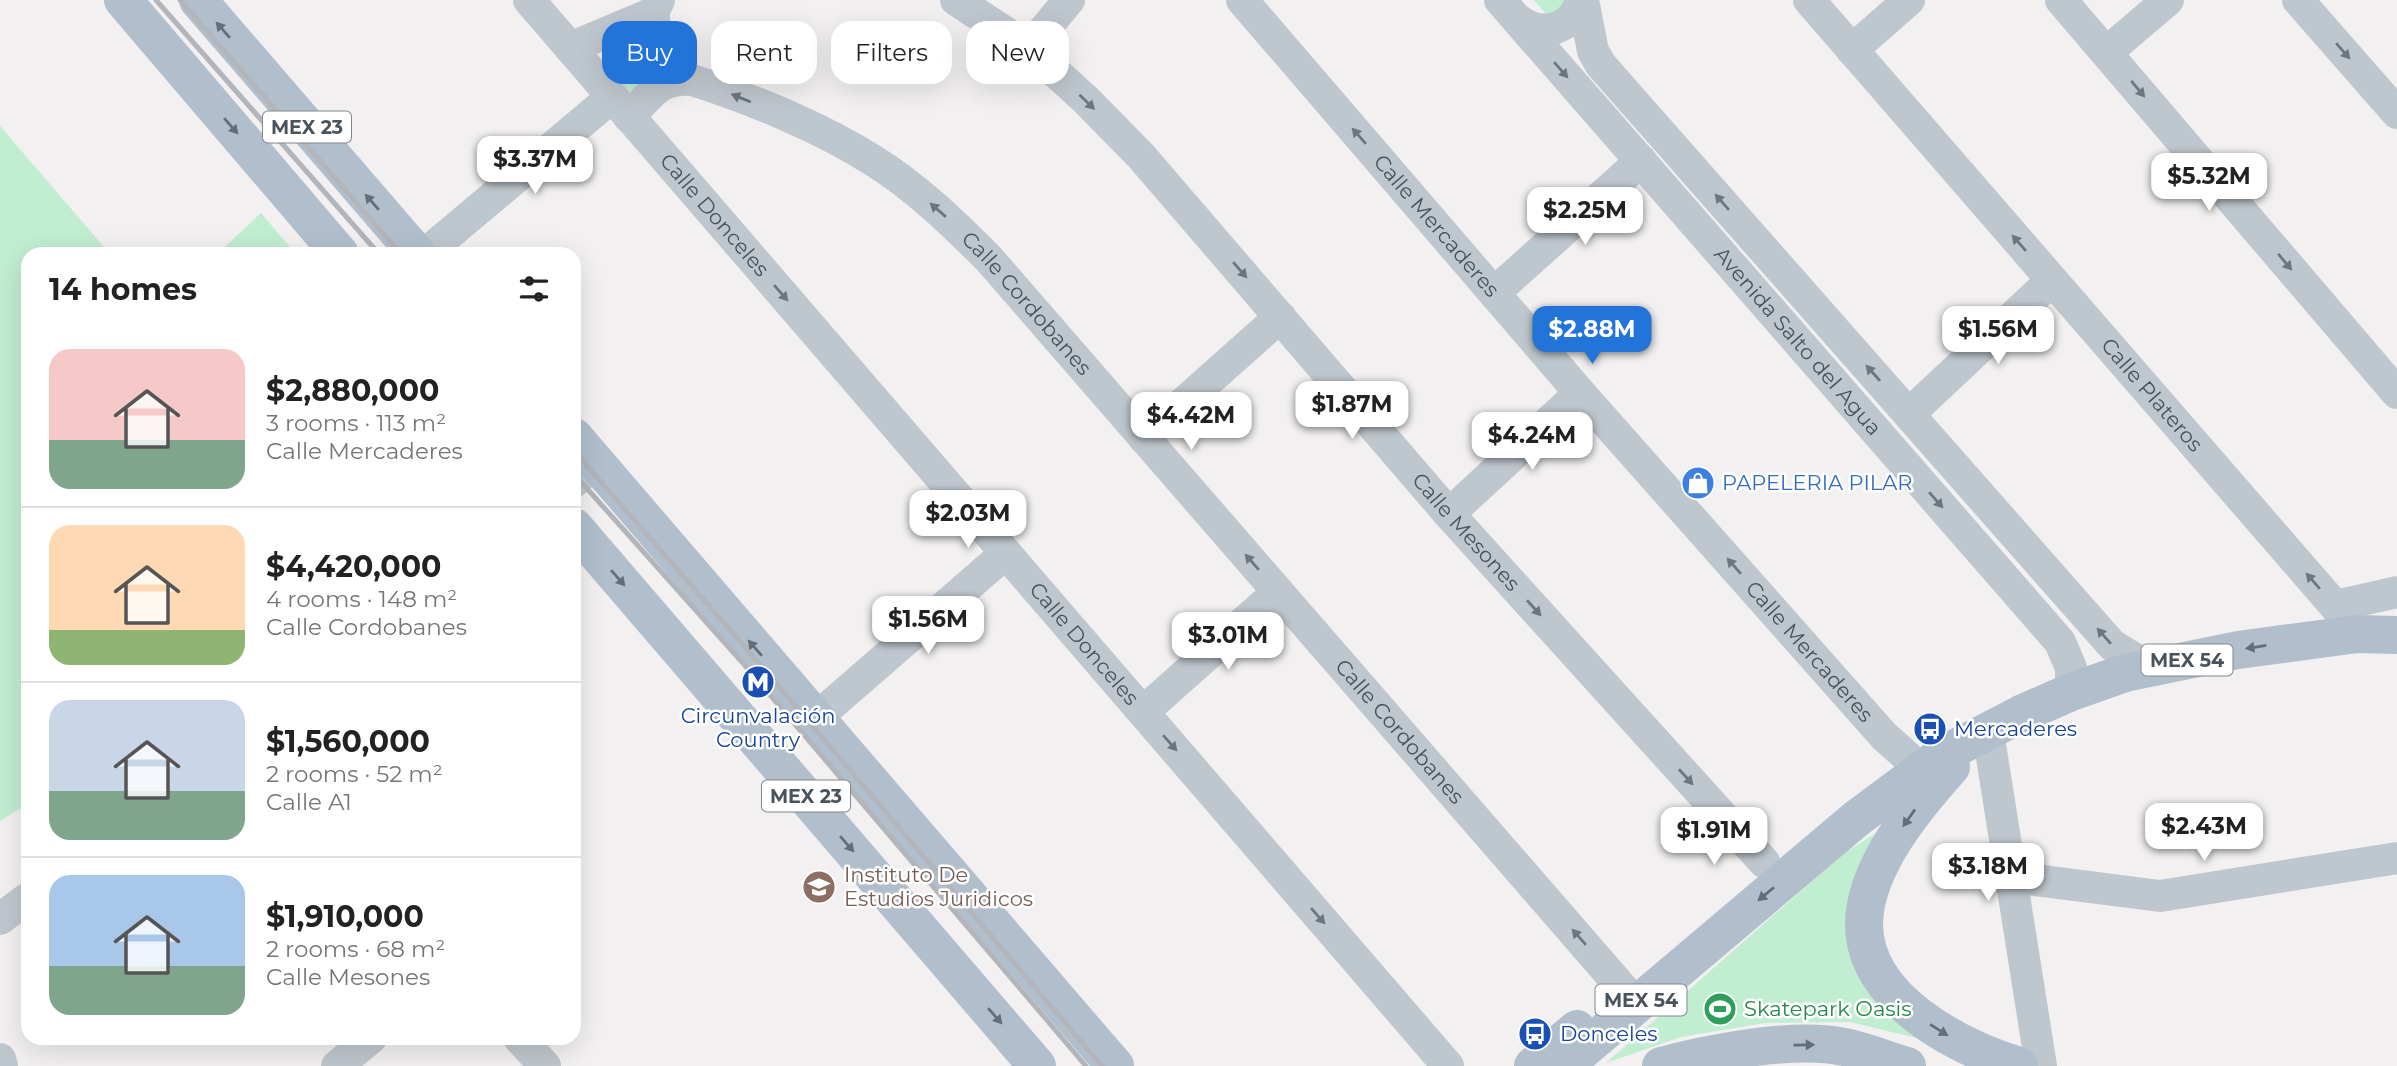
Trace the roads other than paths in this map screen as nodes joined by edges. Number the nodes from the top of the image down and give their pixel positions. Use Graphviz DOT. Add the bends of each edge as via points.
graph roads {
  1 [pos="123,0"];
  2 [pos="198,0"];
  3 [pos="528,0"];
  4 [pos="956,0"];
  5 [pos="1069,0"];
  6 [pos="1242,0"];
  7 [pos="1582,0"];
  8 [pos="1809,0"];
  9 [pos="1909,0"];
  10 [pos="2061,0"];
  11 [pos="2168,0"];
  12 [pos="2310,4"];
  13 [pos="656,6"];
  14 [pos="1508,9"];
  15 [pos="988,21"];
  16 [pos="1052,21"];
  17 [pos="570,48"];
  18 [pos="1852,50"];
  19 [pos="2107,52"];
  20 [pos="697,83"];
  21 [pos="660,84"];
  22 [pos="1068,84"];
  23 [pos="620,107"];
  24 [pos="2397,113"];
  25 [pos="1641,161"];
  26 [pos="334,247"];
  27 [pos="411,247"];
  28 [pos="434,247"];
  29 [pos="2051,281"];
  30 [pos="1494,293"];
  31 [pos="1280,317"];
  32 [pos="1834,329"];
  33 [pos="1807,351"];
  34 [pos="1580,393"];
  35 [pos="2397,393"];
  36 [pos="1909,414"];
  37 [pos="1144,438"];
  38 [pos="581,460"];
  39 [pos="1449,513"];
  40 [pos="581,535"];
  41 [pos="1006,553"];
  42 [pos="1278,592"];
  43 [pos="2397,592"];
  44 [pos="2346,620"];
  45 [pos="2397,624"];
  46 [pos="2397,635"];
  47 [pos="2163,666"];
  48 [pos="2071,692"];
  49 [pos="1143,712"];
  50 [pos="816,718"];
  51 [pos="1988,732"];
  52 [pos="1927,758"];
  53 [pos="2397,858"];
  54 [pos="1764,862"];
  55 [pos="2011,877"];
  56 [pos="21,903"];
  57 [pos="0,919"];
  58 [pos="1623,989"];
  59 [pos="362,1045"];
  60 [pos="526,1045"];
  61 [pos="0,1059"];
  62 [pos="2,1066"];
  63 [pos="337,1066"];
  64 [pos="545,1066"];
  65 [pos="1037,1066"];
  66 [pos="1115,1066"];
  67 [pos="1448,1066"];
  68 [pos="1533,1066"];
  69 [pos="1564,1066"];
  70 [pos="1662,1066"];
  71 [pos="1907,1066"];
  72 [pos="2019,1066"];
  73 [pos="2041,1066"];
  1 -- 26 [label="main road, MEX 23, one-way"];
  27 -- 2 [label="main road, MEX 23, one-way"];
  3 -- 17 [label="street, Calle Donceles"];
  4 -- 15 [label="street, Calle Mesones"];
  5 -- 16 [label="street"];
  30 -- 6 [label="street, Calle Mercaderes, one-way"];
  7 -- 14 [label="street" via="1570,20 1553,30 1533,29"];
  32 -- 7 [label="street, Avenida Salto del Agua, one-way" via="1601,65 1592,51"];
  8 -- 18 [label="street, Calle Plateros"];
  9 -- 18 [label="street"];
  10 -- 19 [label="street"];
  11 -- 19 [label="street"];
  12 -- 24 [label="street, one-way"];
  13 -- 17 [label="street"];
  14 -- 25 [label="street, Avenida Salto del Agua, one-way"];
  17 -- 23 [label="street, Calle Donceles"];
  29 -- 18 [label="street, Calle Plateros, one-way"];
  19 -- 35 [label="street, one-way"];
  37 -- 20 [label="street, Calle Cordobanes, one-way" via="989,259 938,209 874,161 804,124"];
  21 -- 23 [label="street"];
  22 -- 31 [label="street, Calle Mesones, one-way" via="1141,156"];
  23 -- 28 [label="street"];
  23 -- 41 [label="street, Calle Donceles, one-way"];
  25 -- 30 [label="street"];
  25 -- 33 [label="street, Avenida Salto del Agua"];
  29 -- 36 [label="street"];
  44 -- 29 [label="street, Calle Plateros, one-way"];
  30 -- 34 [label="street, Calle Mercaderes"];
  31 -- 37 [label="street"];
  31 -- 39 [label="street, Calle Mesones"];
  32 -- 33 [label="street"];
  36 -- 32 [label="street, Avenida Salto del Agua, one-way"];
  33 -- 48 [label="street, Avenida Salto del Agua, one-way" via="2060,642 2071,668"];
  34 -- 39 [label="street"];
  52 -- 34 [label="street, Calle Mercaderes, one-way" via="1884,736"];
  47 -- 36 [label="street, Avenida Salto del Agua, one-way" via="2138,661 2112,645"];
  42 -- 37 [label="street, Calle Cordobanes, one-way"];
  50 -- 38 [label="main road, MEX 23, one-way"];
  39 -- 54 [label="street, Calle Mesones, one-way"];
  40 -- 65 [label="main road, MEX 23, one-way"];
  41 -- 49 [label="street, Calle Donceles"];
  41 -- 50 [label="street"];
  42 -- 49 [label="street"];
  58 -- 42 [label="street, Calle Cordobanes, one-way"];
  43 -- 44 [label="street"];
  44 -- 45 [label="main road"];
  44 -- 46 [label="main road, MEX 54"];
  44 -- 47 [label="main road, MEX 54, one-way" via="2250,648"];
  47 -- 48 [label="main road, MEX 54" via="2125,673"];
  48 -- 51 [label="main road, MEX 54"];
  49 -- 67 [label="street, Calle Donceles, one-way"];
  50 -- 66 [label="main road, MEX 23"];
  51 -- 52 [label="main road, MEX 54"];
  51 -- 55 [label="street"];
  51 -- 72 [label="main road, one-way" via="1956,761 1908,819 1876,877 1866,906 1865,931 1875,965 1916,1014 1956,1041"];
  52 -- 54 [label="main road, MEX 54"];
  52 -- 69 [label="main road, MEX 54, one-way"];
  53 -- 55 [label="street" via="2160,896"];
  54 -- 58 [label="main road, MEX 54"];
  55 -- 73 [label="street"];
  56 -- 57 [label="street"];
  58 -- 68 [label="main road, MEX 54"];
  59 -- 63 [label="street"];
  60 -- 64 [label="street"];
  61 -- 62 [label="street"];
  70 -- 71 [label="main road, one-way" via="1736,1050 1805,1044 1842,1046"];
}
